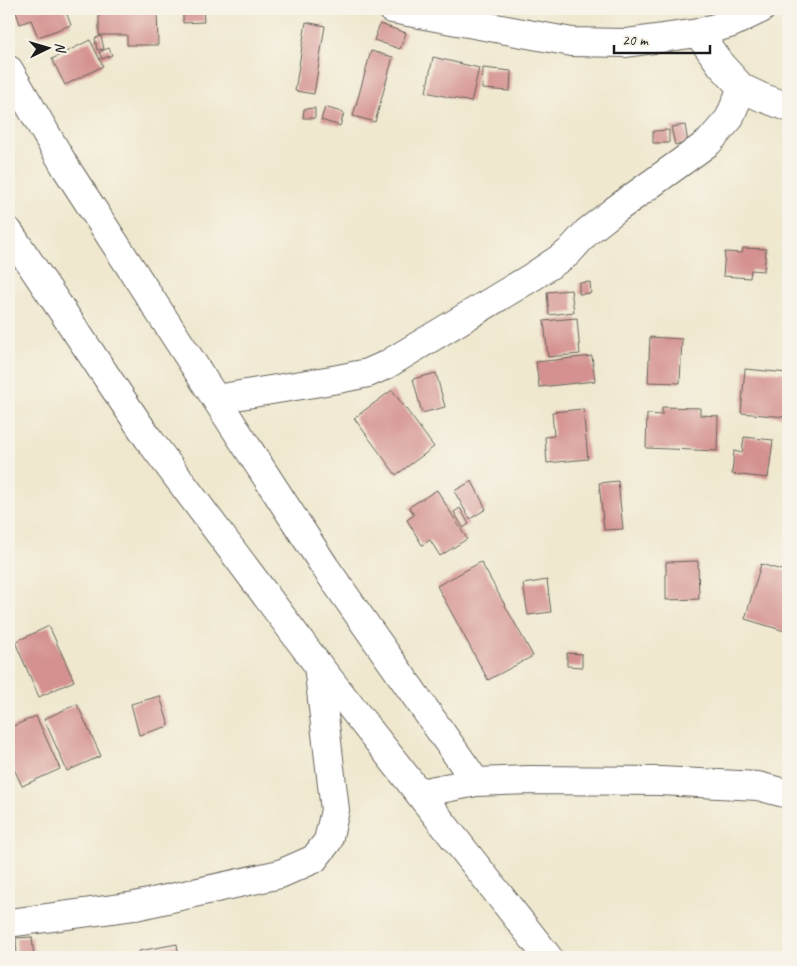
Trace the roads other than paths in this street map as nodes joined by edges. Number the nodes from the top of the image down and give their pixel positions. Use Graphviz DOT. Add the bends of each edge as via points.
graph roads {
  1 [pos="392,9"];
  2 [pos="761,9"];
  3 [pos="698,33"];
  4 [pos="9,70"];
  5 [pos="742,88"];
  6 [pos="788,107"];
  7 [pos="9,232"];
  8 [pos="216,399"];
  9 [pos="318,665"];
  10 [pos="476,782"];
  11 [pos="420,793"];
  12 [pos="788,794"];
  13 [pos="9,923"];
  14 [pos="548,957"];
  1 -- 3 [label="street" via="572,42 626,43"];
  2 -- 3 [label="street" via="732,23"];
  3 -- 5 [label="street"];
  4 -- 8 [label="street" via="66,168"];
  5 -- 6 [label="street"];
  5 -- 8 [label="street" via="729,119 708,142 587,232 568,253 386,365 368,373"];
  7 -- 9 [label="street" via="148,438"];
  8 -- 10 [label="street" via="325,567"];
  9 -- 11 [label="street"];
  9 -- 13 [label="street" via="334,810 328,840 314,859 280,874 135,906"];
  10 -- 11 [label="street"];
  10 -- 12 [label="street" via="660,781 758,786"];
  11 -- 14 [label="street"];
}
